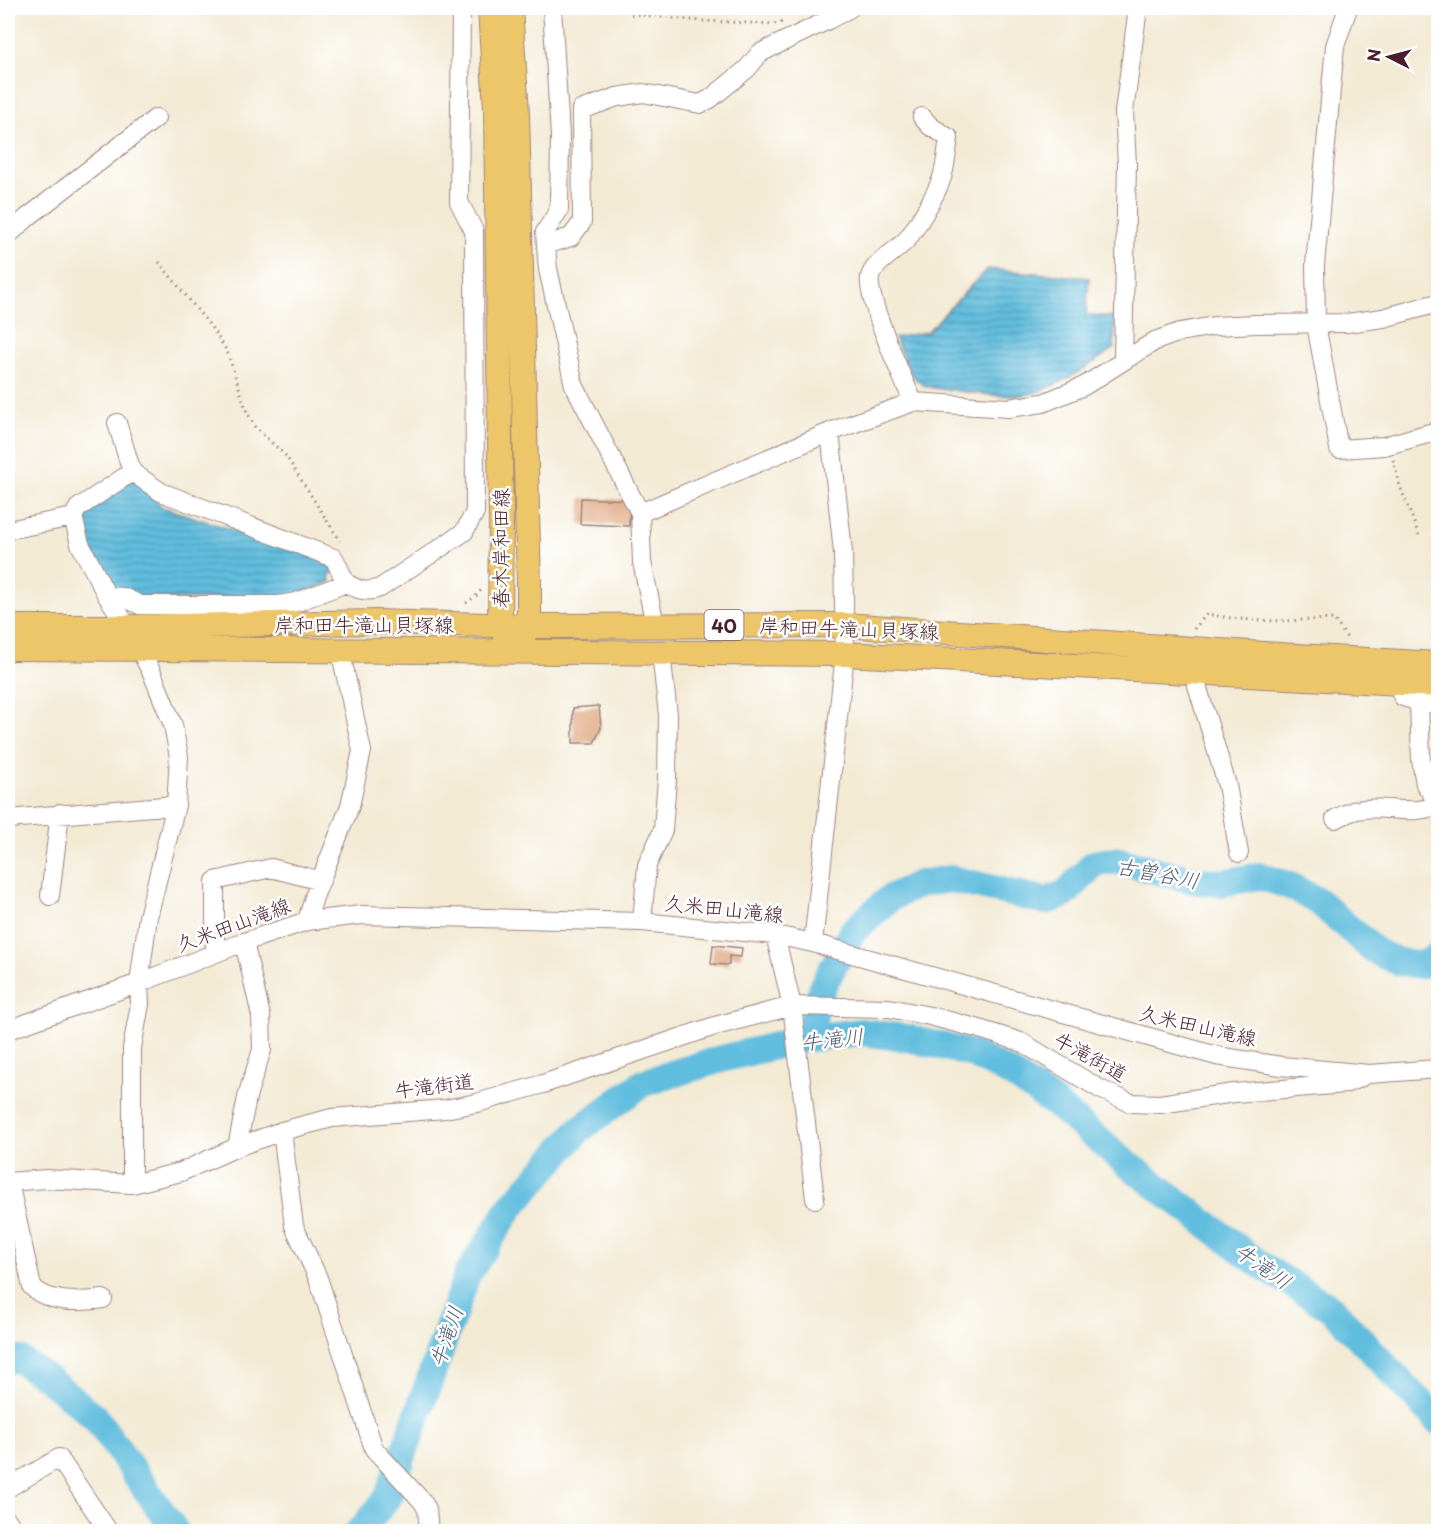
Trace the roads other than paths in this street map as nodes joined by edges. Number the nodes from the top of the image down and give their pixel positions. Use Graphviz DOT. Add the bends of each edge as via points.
graph roads {
  1 [pos="461,8"];
  2 [pos="490,8"];
  3 [pos="510,8"];
  4 [pos="552,8"];
  5 [pos="850,8"];
  6 [pos="1138,8"];
  7 [pos="1348,8"];
  8 [pos="922,117"];
  9 [pos="156,118"];
  10 [pos="8,235"];
  11 [pos="546,244"];
  12 [pos="1438,303"];
  13 [pos="1316,324"];
  14 [pos="1123,361"];
  15 [pos="913,402"];
  16 [pos="117,423"];
  17 [pos="830,432"];
  18 [pos="1438,433"];
  19 [pos="132,472"];
  20 [pos="640,513"];
  21 [pos="73,517"];
  22 [pos="8,530"];
  23 [pos="346,583"];
  24 [pos="371,591"];
  25 [pos="107,596"];
  26 [pos="376,622"];
  27 [pos="500,624"];
  28 [pos="655,625"];
  29 [pos="844,625"];
  30 [pos="529,626"];
  31 [pos="8,627"];
  32 [pos="133,638"];
  33 [pos="8,648"];
  34 [pos="340,649"];
  35 [pos="514,652"];
  36 [pos="661,653"];
  37 [pos="845,654"];
  38 [pos="1438,664"];
  39 [pos="1193,672"];
  40 [pos="1396,683"];
  41 [pos="1438,685"];
  42 [pos="1419,702"];
  43 [pos="1438,704"];
  44 [pos="1438,804"];
  45 [pos="176,805"];
  46 [pos="60,813"];
  47 [pos="8,819"];
  48 [pos="1335,819"];
  49 [pos="1239,853"];
  50 [pos="321,881"];
  51 [pos="50,896"];
  52 [pos="307,921"];
  53 [pos="642,922"];
  54 [pos="775,935"];
  55 [pos="244,942"];
  56 [pos="821,945"];
  57 [pos="215,953"];
  58 [pos="139,983"];
  59 [pos="793,1010"];
  60 [pos="8,1030"];
  61 [pos="1281,1066"];
  62 [pos="1438,1069"];
  63 [pos="1369,1074"];
  64 [pos="1276,1090"];
  65 [pos="282,1131"];
  66 [pos="237,1147"];
  67 [pos="8,1182"];
  68 [pos="132,1185"];
  69 [pos="815,1199"];
  70 [pos="103,1299"];
  71 [pos="8,1488"];
  72 [pos="8,1521"];
  73 [pos="15,1532"];
  74 [pos="109,1532"];
  75 [pos="429,1532"];
  1 -- 24 [label="street" via="459,202 474,231 475,512 464,532"];
  2 -- 27 [label="main road, 春木岸和田線" via="496,121"];
  3 -- 30 [label="main road, 春木岸和田線" via="517,113"];
  4 -- 11 [label="street" via="560,210 545,231"];
  5 -- 11 [label="street" via="760,53 747,69 699,104 643,93 581,110 582,222 571,237"];
  6 -- 14 [label="street" via="1124,112 1127,164"];
  7 -- 13 [label="street" via="1335,46 1315,265"];
  8 -- 15 [label="street" via="949,138 942,176 907,239 870,275 880,321"];
  9 -- 10 [label="street"];
  11 -- 20 [label="street" via="574,385"];
  12 -- 13 [label="street" via="1383,318"];
  13 -- 14 [label="street" via="1214,326 1180,332 1155,341"];
  13 -- 18 [label="street" via="1339,449 1384,446"];
  14 -- 15 [label="street" via="1084,386 1043,404 1009,408"];
  15 -- 17 [label="street"];
  16 -- 19 [label="street"];
  17 -- 20 [label="street"];
  17 -- 29 [label="street" via="843,552"];
  19 -- 21 [label="street" via="78,508"];
  19 -- 23 [label="street" via="161,492 334,558"];
  20 -- 28 [label="street" via="642,562"];
  21 -- 22 [label="street"];
  21 -- 25 [label="street" via="80,544"];
  23 -- 24 [label="street" via="360,591"];
  23 -- 25 [label="street" via="279,605 140,605 123,597"];
  24 -- 26 [label="street"];
  25 -- 32 [label="street"];
  26 -- 27 [label="main road, 岸和田牛滝山貝塚線 / 40"];
  26 -- 32 [label="main road, 岸和田牛滝山貝塚線 / 40"];
  27 -- 30 [label="main road, 岸和田牛滝山貝塚線 / 40"];
  27 -- 35 [label="main road, 春木岸和田線"];
  28 -- 29 [label="main road, 岸和田牛滝山貝塚線 / 40"];
  28 -- 30 [label="main road, 岸和田牛滝山貝塚線 / 40"];
  29 -- 37 [label="street"];
  29 -- 38 [label="main road, 岸和田牛滝山貝塚線 / 40"];
  30 -- 35 [label="main road, 春木岸和田線"];
  31 -- 32 [label="main road, 岸和田牛滝山貝塚線 / 40"];
  32 -- 33 [label="main road, 岸和田牛滝山貝塚線 / 40"];
  32 -- 34 [label="main road, 岸和田牛滝山貝塚線 / 40"];
  32 -- 45 [label="street" via="172,724 179,757"];
  34 -- 35 [label="main road, 岸和田牛滝山貝塚線 / 40"];
  34 -- 50 [label="street" via="362,751 350,806"];
  35 -- 36 [label="main road, 岸和田牛滝山貝塚線 / 40"];
  36 -- 37 [label="main road, 岸和田牛滝山貝塚線 / 40"];
  36 -- 53 [label="street" via="668,715 667,779 663,830 647,865"];
  37 -- 39 [label="main road, 岸和田牛滝山貝塚線 / 40"];
  37 -- 56 [label="street"];
  39 -- 40 [label="main road, 岸和田牛滝山貝塚線 / 40"];
  39 -- 49 [label="street" via="1227,785"];
  40 -- 41 [label="main road, 岸和田牛滝山貝塚線 / 40"];
  40 -- 42 [label="street" via="1403,697"];
  42 -- 43 [label="street"];
  42 -- 44 [label="street" via="1425,784"];
  44 -- 48 [label="street" via="1413,812 1355,810"];
  45 -- 46 [label="street"];
  45 -- 58 [label="street" via="148,917"];
  46 -- 47 [label="street"];
  46 -- 51 [label="street"];
  50 -- 52 [label="street"];
  50 -- 57 [label="street" via="271,868 215,882"];
  52 -- 53 [label="street, 久米田山滝線" via="362,915"];
  52 -- 55 [label="street, 久米田山滝線"];
  53 -- 54 [label="street, 久米田山滝線"];
  54 -- 56 [label="street, 久米田山滝線"];
  54 -- 59 [label="street"];
  55 -- 57 [label="street, 久米田山滝線"];
  55 -- 66 [label="street" via="261,1016 262,1050"];
  56 -- 61 [label="street, 久米田山滝線" via="1217,1056"];
  57 -- 58 [label="street, 久米田山滝線"];
  58 -- 60 [label="street, 久米田山滝線"];
  58 -- 68 [label="street" via="140,1004 132,1048"];
  59 -- 64 [label="street, 牛滝街道" via="889,1008 930,1016 1021,1042 1131,1103 1160,1104"];
  59 -- 65 [label="street, 牛滝街道" via="715,1026 477,1104 332,1118"];
  59 -- 69 [label="street"];
  61 -- 63 [label="street, 久米田山滝線"];
  61 -- 64 [label="street"];
  62 -- 63 [label="street, 久米田山滝線"];
  63 -- 64 [label="street, 牛滝街道" via="1345,1084"];
  65 -- 66 [label="street, 牛滝街道"];
  65 -- 75 [label="street" via="294,1226 318,1278 374,1449 423,1501"];
  66 -- 68 [label="street, 牛滝街道" via="181,1172"];
  67 -- 68 [label="street, 牛滝街道" via="46,1179"];
  67 -- 70 [label="street" via="32,1287 39,1294 58,1299"];
  71 -- 74 [label="street" via="59,1458"];
  72 -- 73 [label="street"];
}
